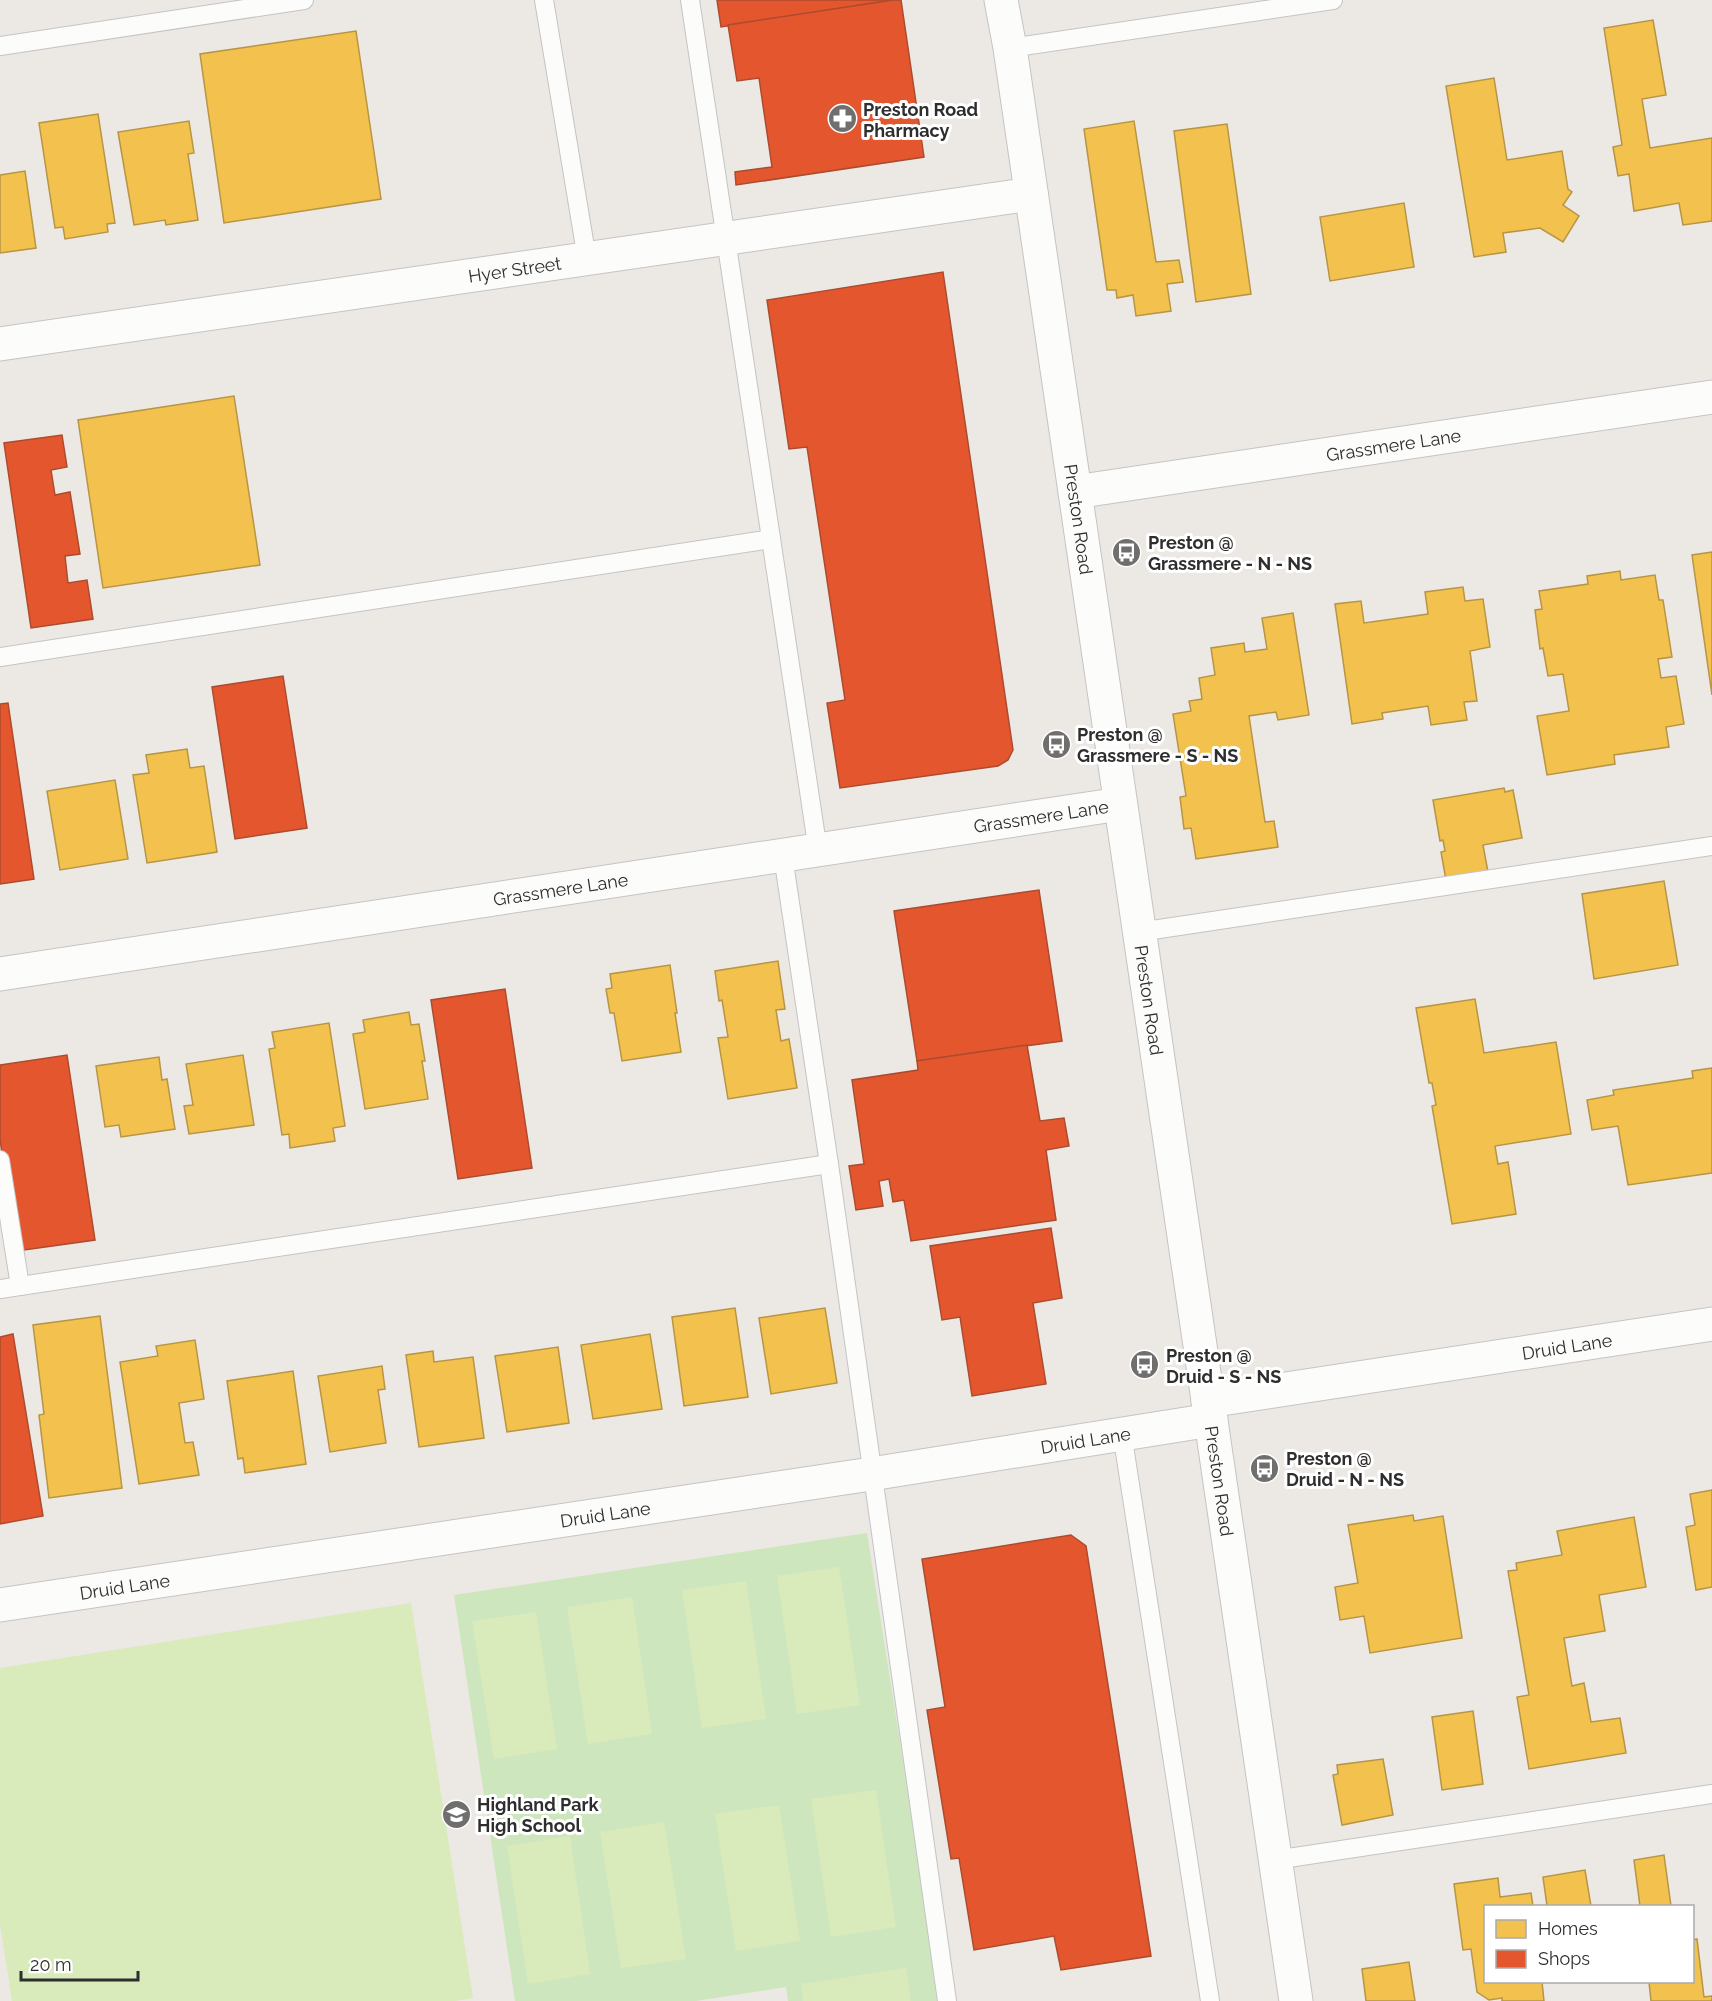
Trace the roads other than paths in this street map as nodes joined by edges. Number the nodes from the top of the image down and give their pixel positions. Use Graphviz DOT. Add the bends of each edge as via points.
graph roads {
  1 [pos="304,0"];
  2 [pos="544,0"];
  3 [pos="690,0"];
  4 [pos="1001,0"];
  5 [pos="1333,0"];
  6 [pos="0,46"];
  7 [pos="1010,48"];
  8 [pos="1031,194"];
  9 [pos="726,238"];
  10 [pos="587,259"];
  11 [pos="0,344"];
  12 [pos="1712,397"];
  13 [pos="1075,492"];
  14 [pos="771,539"];
  15 [pos="0,657"];
  16 [pos="1120,804"];
  17 [pos="1712,846"];
  18 [pos="818,851"];
  19 [pos="783,856"];
  20 [pos="1139,932"];
  21 [pos="0,974"];
  22 [pos="0,1160"];
  23 [pos="829,1164"];
  24 [pos="20,1286"];
  25 [pos="0,1289"];
  26 [pos="1712,1324"];
  27 [pos="1209,1411"];
  28 [pos="1122,1433"];
  29 [pos="872,1474"];
  30 [pos="0,1605"];
  31 [pos="1712,1794"];
  32 [pos="1275,1860"];
  33 [pos="947,2001"];
  34 [pos="1210,2001"];
  35 [pos="1296,2001"];
  1 -- 6 [label="lane"];
  2 -- 10 [label="lane"];
  3 -- 9 [label="lane"];
  4 -- 7 [label="street, Preston Road"];
  5 -- 7 [label="lane"];
  7 -- 8 [label="street, Preston Road"];
  8 -- 9 [label="street, Hyer Street"];
  8 -- 13 [label="street, Preston Road"];
  9 -- 10 [label="street, Hyer Street"];
  9 -- 14 [label="lane"];
  10 -- 11 [label="street, Hyer Street"];
  12 -- 13 [label="street, Grassmere Lane"];
  13 -- 16 [label="street, Preston Road"];
  14 -- 15 [label="lane"];
  14 -- 18 [label="lane"];
  16 -- 18 [label="street, Grassmere Lane"];
  16 -- 20 [label="street, Preston Road"];
  17 -- 20 [label="lane"];
  18 -- 19 [label="street, Grassmere Lane"];
  19 -- 21 [label="street, Grassmere Lane"];
  19 -- 23 [label="lane"];
  20 -- 27 [label="street, Preston Road"];
  22 -- 24 [label="lane"];
  23 -- 24 [label="lane"];
  23 -- 29 [label="lane"];
  24 -- 25 [label="lane"];
  26 -- 27 [label="street, Druid Lane"];
  27 -- 28 [label="street, Druid Lane"];
  27 -- 32 [label="street, Preston Road"];
  28 -- 29 [label="street, Druid Lane"];
  28 -- 34 [label="lane"];
  29 -- 30 [label="street, Druid Lane"];
  29 -- 33 [label="lane"];
  31 -- 32 [label="lane"];
  32 -- 35 [label="street, Preston Road"];
}
